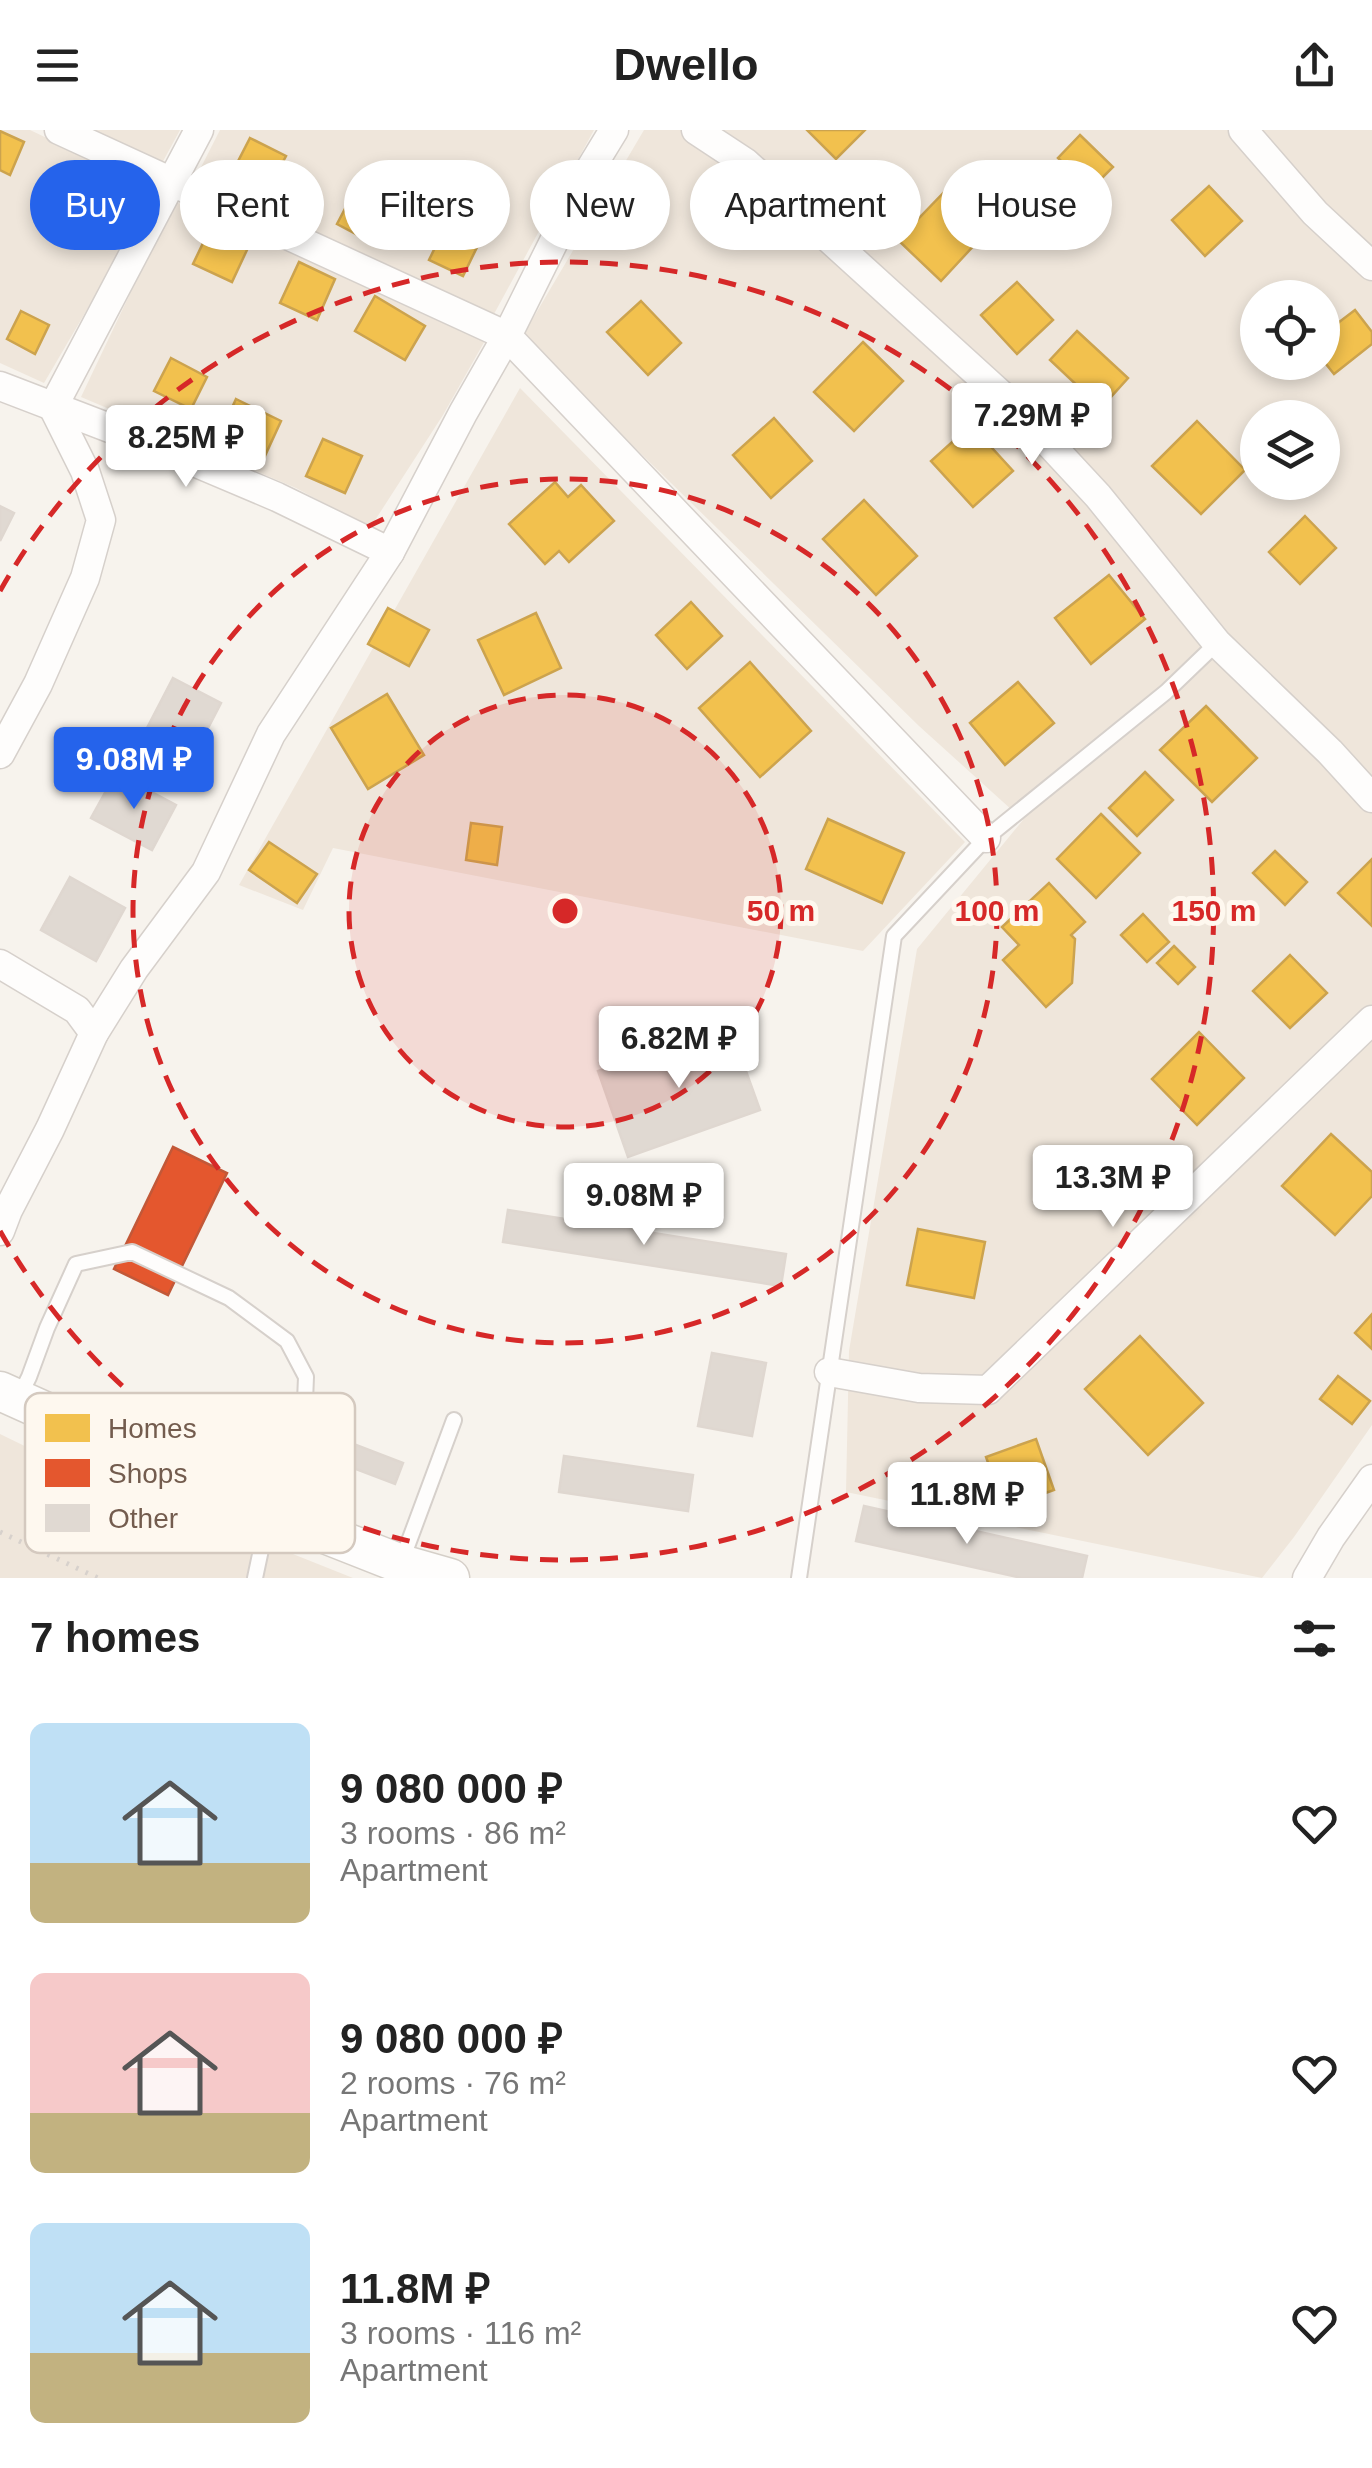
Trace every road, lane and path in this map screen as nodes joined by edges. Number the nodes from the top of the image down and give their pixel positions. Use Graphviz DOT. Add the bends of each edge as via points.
graph roads {
  1 [pos="59,130"];
  2 [pos="199,130"];
  3 [pos="614,130"];
  4 [pos="696,130"];
  5 [pos="1242,130"];
  6 [pos="170,183"];
  7 [pos="1372,266"];
  8 [pos="508,336"];
  9 [pos="0,386"];
  10 [pos="53,406"];
  11 [pos="390,552"];
  12 [pos="1217,643"];
  13 [pos="0,754"];
  14 [pos="1372,798"];
  15 [pos="986,838"];
  16 [pos="0,964"];
  17 [pos="1372,1020"];
  18 [pos="94,1033"];
  19 [pos="3,1213"];
  20 [pos="829,1372"];
  21 [pos="305,1393"];
  22 [pos="9,1395"];
  23 [pos="454,1420"];
  24 [pos="1372,1478"];
  25 [pos="0,1532"];
  26 [pos="25,1544"];
  27 [pos="355,1546"];
  28 [pos="45,1553"];
  29 [pos="261,1553"];
  30 [pos="401,1564"];
  31 [pos="98,1578"];
  32 [pos="255,1578"];
  33 [pos="450,1578"];
  34 [pos="799,1578"];
  35 [pos="1307,1578"];
  1 -- 6 [label="street"];
  2 -- 6 [label="street"];
  3 -- 8 [label="street"];
  4 -- 12 [label="street" via="746,163 1020,412"];
  5 -- 7 [label="street"];
  6 -- 8 [label="street"];
  6 -- 10 [label="street"];
  8 -- 11 [label="street"];
  8 -- 15 [label="street"];
  9 -- 10 [label="street"];
  10 -- 11 [label="street" via="277,497"];
  10 -- 13 [label="street" via="86,470 101,520 86,578"];
  11 -- 18 [label="street" via="271,734 206,872"];
  12 -- 14 [label="street"];
  12 -- 15 [label="lane"];
  15 -- 20 [label="lane" via="894,936"];
  16 -- 18 [label="street" via="77,1010"];
  17 -- 20 [label="street" via="988,1390 919,1388"];
  18 -- 19 [label="street"];
  20 -- 34 [label="lane"];
  21 -- 22 [label="lane" via="306,1377 286,1340 229,1298 132,1252 76,1264 30,1377"];
  23 -- 30 [label="lane"];
  24 -- 35 [label="street"];
  25 -- 26 [label="path"];
  27 -- 30 [label="main road"];
  28 -- 31 [label="path"];
  29 -- 32 [label="lane"];
  30 -- 33 [label="main road"];
}
